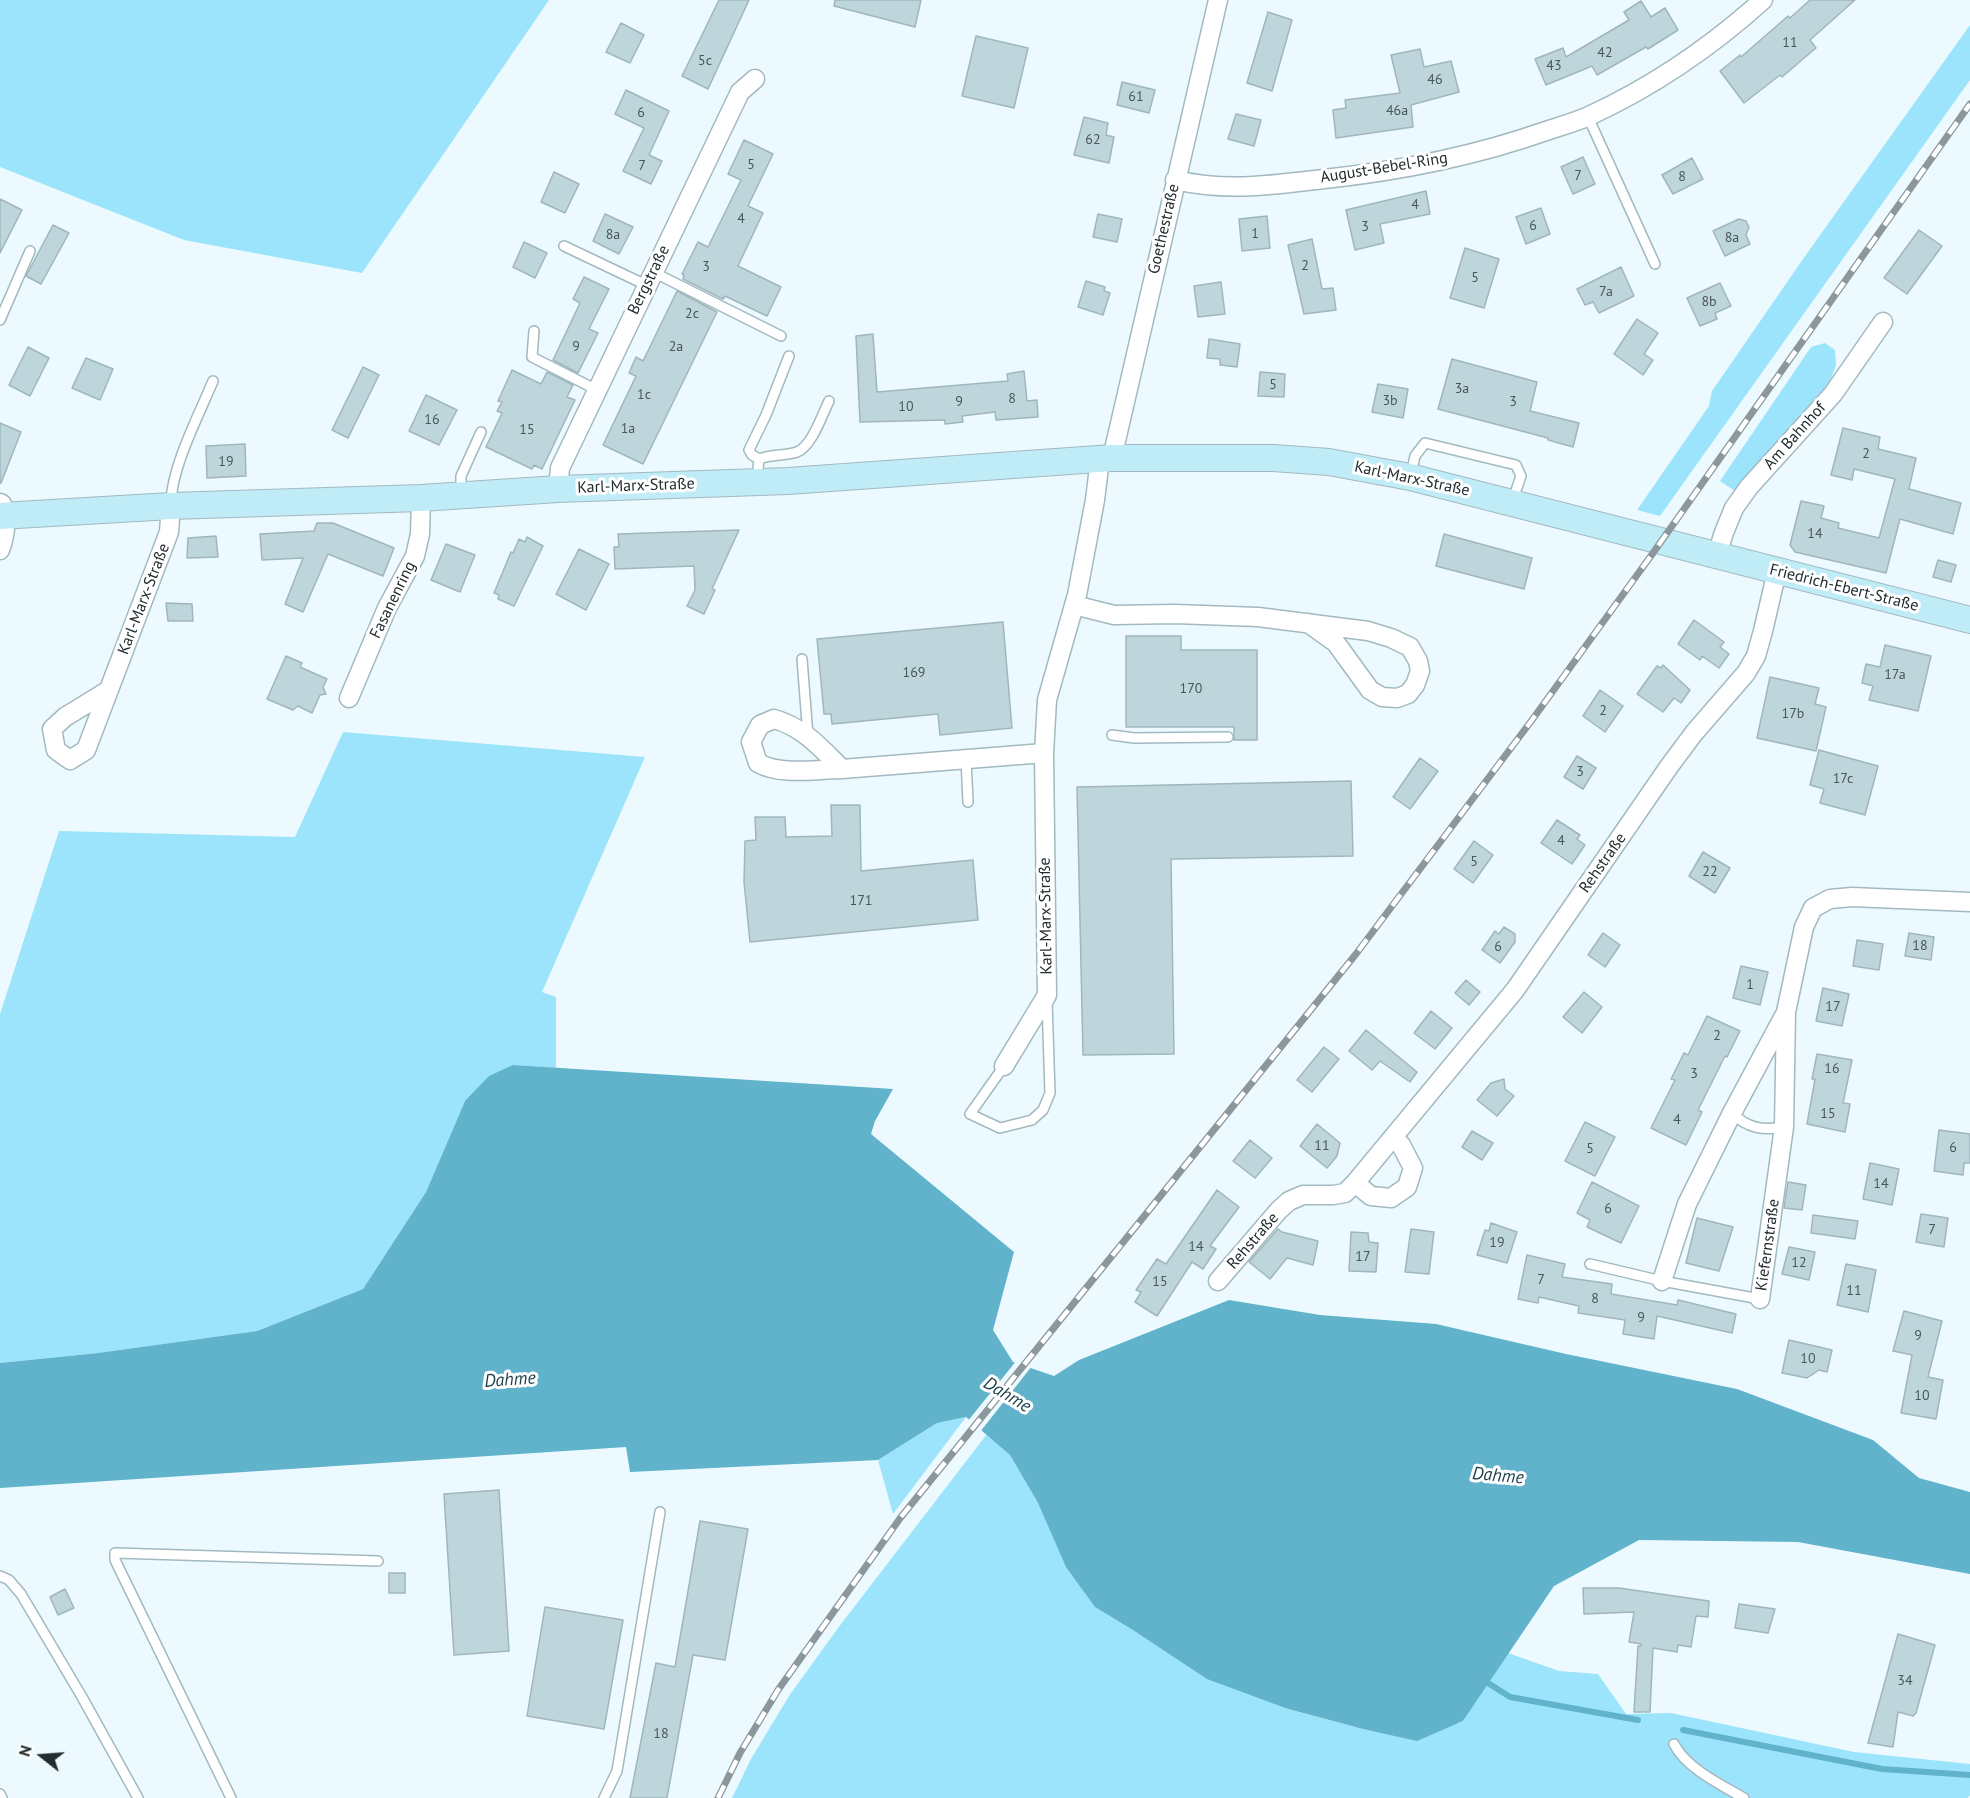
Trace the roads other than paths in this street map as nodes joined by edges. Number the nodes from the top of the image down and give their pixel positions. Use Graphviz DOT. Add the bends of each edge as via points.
graph roads {
  1 [pos="1218,0"];
  2 [pos="1763,0"];
  3 [pos="755,79"];
  4 [pos="1588,117"];
  5 [pos="1175,180"];
  6 [pos="564,246"];
  7 [pos="30,251"];
  8 [pos="1655,264"];
  9 [pos="649,279"];
  10 [pos="0,320"];
  11 [pos="1883,322"];
  12 [pos="534,331"];
  13 [pos="781,336"];
  14 [pos="789,356"];
  15 [pos="213,381"];
  16 [pos="597,390"];
  17 [pos="829,401"];
  18 [pos="481,432"];
  19 [pos="1106,458"];
  20 [pos="758,470"];
  21 [pos="1410,477"];
  22 [pos="558,489"];
  23 [pos="461,495"];
  24 [pos="420,498"];
  25 [pos="1512,502"];
  26 [pos="171,506"];
  27 [pos="2,511"];
  28 [pos="0,550"];
  29 [pos="1717,556"];
  30 [pos="1777,571"];
  31 [pos="1074,605"];
  32 [pos="1970,620"];
  33 [pos="1308,623"];
  34 [pos="802,659"];
  35 [pos="109,690"];
  36 [pos="349,698"];
  37 [pos="1112,735"];
  38 [pos="808,736"];
  39 [pos="1228,737"];
  40 [pos="1044,753"];
  41 [pos="966,759"];
  42 [pos="842,768"];
  43 [pos="968,802"];
  44 [pos="1970,902"];
  45 [pos="1047,995"];
  46 [pos="1786,1012"];
  47 [pos="1004,1066"];
  48 [pos="1732,1113"];
  49 [pos="1784,1127"];
  50 [pos="1393,1137"];
  51 [pos="1355,1183"];
  52 [pos="1590,1264"];
  53 [pos="1218,1281"];
  54 [pos="1662,1281"];
  55 [pos="1760,1299"];
  56 [pos="660,1512"];
  57 [pos="378,1561"];
  58 [pos="0,1576"];
  59 [pos="1674,1744"];
  60 [pos="0,1794"];
  61 [pos="2,1798"];
  62 [pos="138,1798"];
  63 [pos="231,1798"];
  64 [pos="604,1798"];
  65 [pos="1744,1798"];
  1 -- 5 [label="street, Goethestraße"];
  2 -- 4 [label="street, August-Bebel-Ring" via="1679,65"];
  3 -- 9 [label="street, Bergstraße" via="740,93"];
  4 -- 5 [label="street, August-Bebel-Ring" via="1491,149 1364,174 1274,186 1221,187"];
  4 -- 8 [label="lane"];
  5 -- 19 [label="street, Goethestraße"];
  6 -- 9 [label="lane"];
  7 -- 10 [label="lane"];
  9 -- 13 [label="lane"];
  9 -- 16 [label="street, Bergstraße"];
  11 -- 29 [label="street, Am Bahnhof" via="1833,394 1734,508"];
  12 -- 16 [label="lane" via="532,357"];
  14 -- 20 [label="lane" via="748,450"];
  15 -- 26 [label="lane" via="177,470"];
  16 -- 22 [label="street, Bergstraße" via="560,468"];
  17 -- 20 [label="lane" via="805,448 769,455"];
  18 -- 23 [label="lane" via="461,476"];
  19 -- 20 [label="street, Karl-Marx-Straße" via="933,472"];
  19 -- 21 [label="street, Karl-Marx-Straße" via="1273,458 1329,462"];
  19 -- 31 [label="street, Karl-Marx-Straße"];
  20 -- 22 [label="street, Karl-Marx-Straße"];
  21 -- 25 [label="street, Karl-Marx-Straße"];
  21 -- 25 [label="lane" via="1415,456 1425,443 1447,448 1516,465 1521,476"];
  22 -- 23 [label="street, Karl-Marx-Straße"];
  23 -- 24 [label="street, Karl-Marx-Straße"];
  24 -- 26 [label="street, Karl-Marx-Straße"];
  24 -- 36 [label="street, Fasanenring" via="420,534 415,556 387,608"];
  25 -- 29 [label="street, Karl-Marx-Straße"];
  26 -- 27 [label="street, Karl-Marx-Straße"];
  26 -- 35 [label="street, Karl-Marx-Straße" via="169,532"];
  27 -- 28 [label="street, Karl-Marx-Straße" via="4,536"];
  29 -- 30 [label="street, Friedrich-Ebert-Straße"];
  30 -- 32 [label="street, Friedrich-Ebert-Straße"];
  30 -- 50 [label="street, Rehstraße" via="1756,656 1746,674 1668,768 1515,990"];
  31 -- 33 [label="street" via="1114,615 1229,615"];
  31 -- 40 [label="street, Karl-Marx-Straße" via="1047,700"];
  33 -- 33 [label="street" via="1336,643 1376,694 1397,698 1408,694 1415,685 1420,671 1410,647 1368,631"];
  34 -- 38 [label="lane"];
  37 -- 39 [label="lane"];
  38 -- 42 [label="street"];
  38 -- 42 [label="street" via="774,719 760,725 751,742 758,763 766,768"];
  40 -- 41 [label="street"];
  40 -- 45 [label="street, Karl-Marx-Straße"];
  41 -- 42 [label="street"];
  41 -- 43 [label="lane"];
  44 -- 46 [label="street, Kiefernstraße" via="1852,897 1830,899 1812,908 1804,927"];
  45 -- 47 [label="street, Karl-Marx-Straße"];
  45 -- 47 [label="lane" via="1050,1093 1043,1110 1032,1120 1000,1128 970,1114"];
  46 -- 48 [label="street, Kiefernstraße"];
  46 -- 49 [label="street, Kiefernstraße"];
  48 -- 49 [label="lane" via="1742,1123 1768,1130"];
  48 -- 54 [label="street, Kiefernstraße" via="1687,1204"];
  49 -- 55 [label="street, Kiefernstraße"];
  50 -- 51 [label="street, Rehstraße"];
  50 -- 51 [label="street" via="1413,1167 1407,1187 1391,1198 1371,1196"];
  51 -- 53 [label="street, Rehstraße" via="1345,1193 1303,1195 1289,1201"];
  52 -- 54 [label="lane, Kiefernstraße"];
  54 -- 55 [label="lane, Kiefernstraße"];
  56 -- 64 [label="lane" via="617,1772"];
  57 -- 63 [label="lane" via="115,1553"];
  58 -- 62 [label="lane" via="21,1594"];
  59 -- 65 [label="lane" via="1705,1775"];
  60 -- 61 [label="lane"];
}
